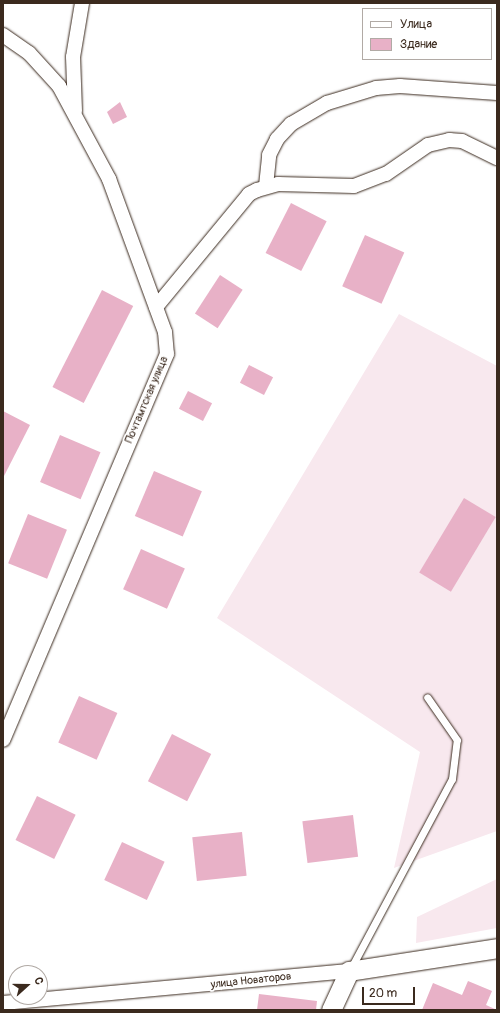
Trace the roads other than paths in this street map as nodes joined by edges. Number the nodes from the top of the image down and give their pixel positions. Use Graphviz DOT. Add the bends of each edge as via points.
graph roads {
  1 [pos="82,3"];
  2 [pos="3,35"];
  3 [pos="497,93"];
  4 [pos="75,114"];
  5 [pos="497,158"];
  6 [pos="266,186"];
  7 [pos="156,307"];
  8 [pos="427,697"];
  9 [pos="3,740"];
  10 [pos="497,948"];
  11 [pos="349,971"];
  12 [pos="3,1003"];
  13 [pos="18,1007"];
  14 [pos="331,1010"];
  1 -- 4 [label="street" via="73,57"];
  2 -- 4 [label="street, Почтамтская улица" via="29,53 54,80"];
  3 -- 6 [label="street" via="400,86 376,88 327,104 291,124 277,139 269,155"];
  4 -- 7 [label="street, Почтамтская улица" via="109,178"];
  5 -- 6 [label="street" via="462,141 449,140 428,144 386,174 354,186"];
  6 -- 7 [label="street" via="250,194"];
  7 -- 9 [label="street, Почтамтская улица" via="165,332 167,354"];
  8 -- 11 [label="lane" via="457,740 452,779"];
  10 -- 11 [label="street, улица Новаторов"];
  11 -- 13 [label="street, улица Новаторов"];
  11 -- 14 [label="street"];
  12 -- 13 [label="street, улица Новаторов"];
}
